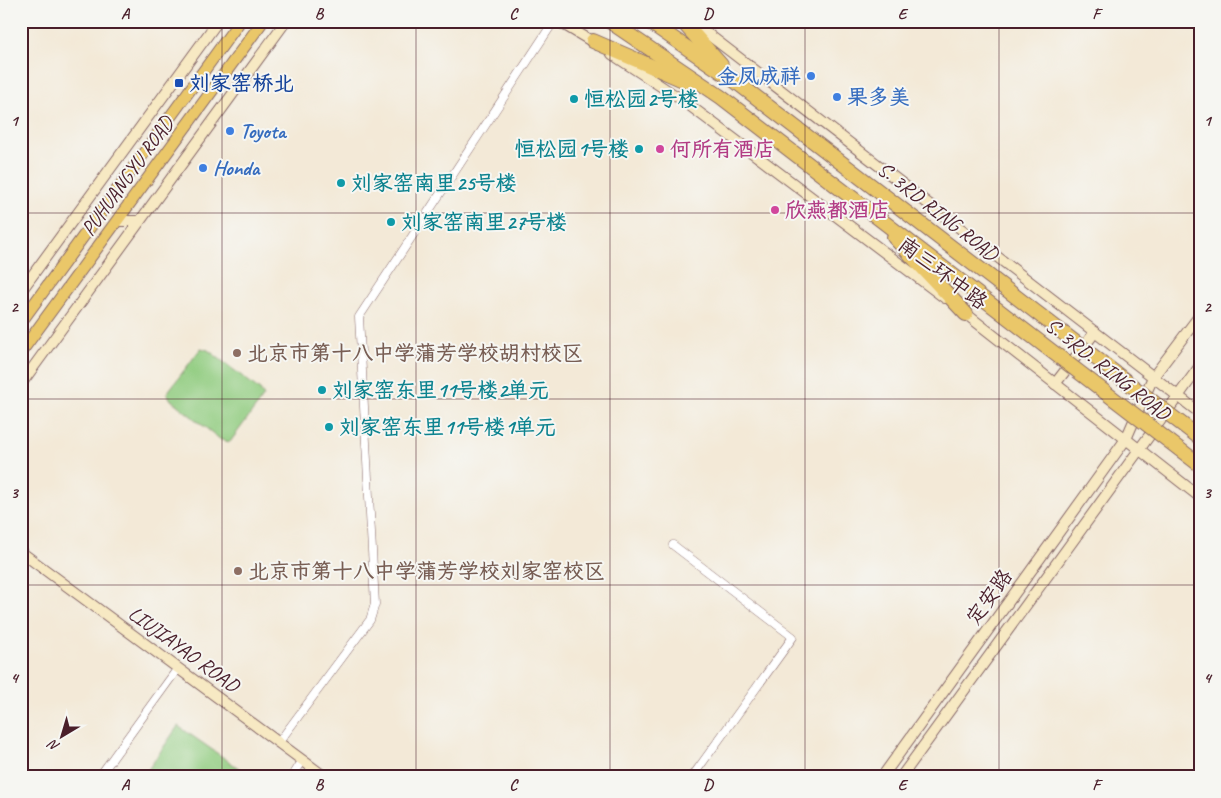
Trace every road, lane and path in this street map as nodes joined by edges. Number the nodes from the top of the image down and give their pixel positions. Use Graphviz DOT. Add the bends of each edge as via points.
graph roads {
  1 [pos="218,21"];
  2 [pos="240,21"];
  3 [pos="263,21"];
  4 [pos="286,21"];
  5 [pos="554,21"];
  6 [pos="558,21"];
  7 [pos="609,21"];
  8 [pos="648,21"];
  9 [pos="682,21"];
  10 [pos="692,21"];
  11 [pos="593,41"];
  12 [pos="735,80"];
  13 [pos="721,97"];
  14 [pos="865,206"];
  15 [pos="117,221"];
  16 [pos="140,221"];
  17 [pos="21,291"];
  18 [pos="966,314"];
  19 [pos="1200,315"];
  20 [pos="21,322"];
  21 [pos="1015,323"];
  22 [pos="1095,332"];
  23 [pos="21,352"];
  24 [pos="1200,366"];
  25 [pos="1153,377"];
  26 [pos="21,384"];
  27 [pos="1055,384"];
  28 [pos="1178,396"];
  29 [pos="1200,413"];
  30 [pos="1200,438"];
  31 [pos="1126,439"];
  32 [pos="1139,449"];
  33 [pos="1200,465"];
  34 [pos="1199,494"];
  35 [pos="673,545"];
  36 [pos="21,552"];
  37 [pos="178,668"];
  38 [pos="279,742"];
  39 [pos="303,760"];
  40 [pos="99,777"];
  41 [pos="292,777"];
  42 [pos="325,777"];
  43 [pos="692,777"];
  44 [pos="882,777"];
  45 [pos="901,777"];
  1 -- 17 [label="street"];
  2 -- 20 [label="main road, PUHUANGYU ROAD"];
  3 -- 15 [label="main road, PUHUANGYU ROAD"];
  4 -- 16 [label="street"];
  5 -- 38 [label="street" via="359,317 374,612"];
  6 -- 11 [label="street, 南三环中路"];
  7 -- 13 [label="highway, S. 3RD RING ROAD"];
  8 -- 12 [label="highway, S. 3RD RING ROAD"];
  9 -- 12 [label="highway"];
  10 -- 22 [label="street"];
  11 -- 13 [label="highway"];
  11 -- 18 [label="street, 南三环中路" via="684,102"];
  12 -- 30 [label="highway, S. 3RD RING ROAD, bridge"];
  13 -- 14 [label="highway, S. 3RD RING ROAD"];
  14 -- 18 [label="highway"];
  14 -- 21 [label="highway, S. 3RD RING ROAD"];
  15 -- 16 [label="street"];
  15 -- 23 [label="main road, PUHUANGYU ROAD"];
  16 -- 26 [label="street"];
  18 -- 27 [label="street, 南三环中路"];
  19 -- 25 [label="street, 定安路"];
  21 -- 33 [label="highway, S. 3RD. RING ROAD, bridge"];
  22 -- 25 [label="street"];
  22 -- 27 [label="street"];
  24 -- 28 [label="street, 定安路"];
  25 -- 28 [label="street"];
  25 -- 31 [label="street, 定安路"];
  27 -- 31 [label="street, 南三环中路"];
  28 -- 29 [label="street"];
  28 -- 32 [label="street, 定安路"];
  31 -- 32 [label="street, 南三环中路"];
  31 -- 44 [label="street, 定安路"];
  32 -- 34 [label="street, 南三环中路"];
  32 -- 45 [label="street, 定安路"];
  35 -- 43 [label="street" via="793,637"];
  36 -- 37 [label="street, LIUJIAYAO ROAD"];
  37 -- 38 [label="street, LIUJIAYAO ROAD"];
  37 -- 40 [label="street"];
  38 -- 39 [label="street, LIUJIAYAO ROAD"];
  39 -- 41 [label="street"];
  39 -- 42 [label="street, LIUJIAYAO ROAD"];
}
